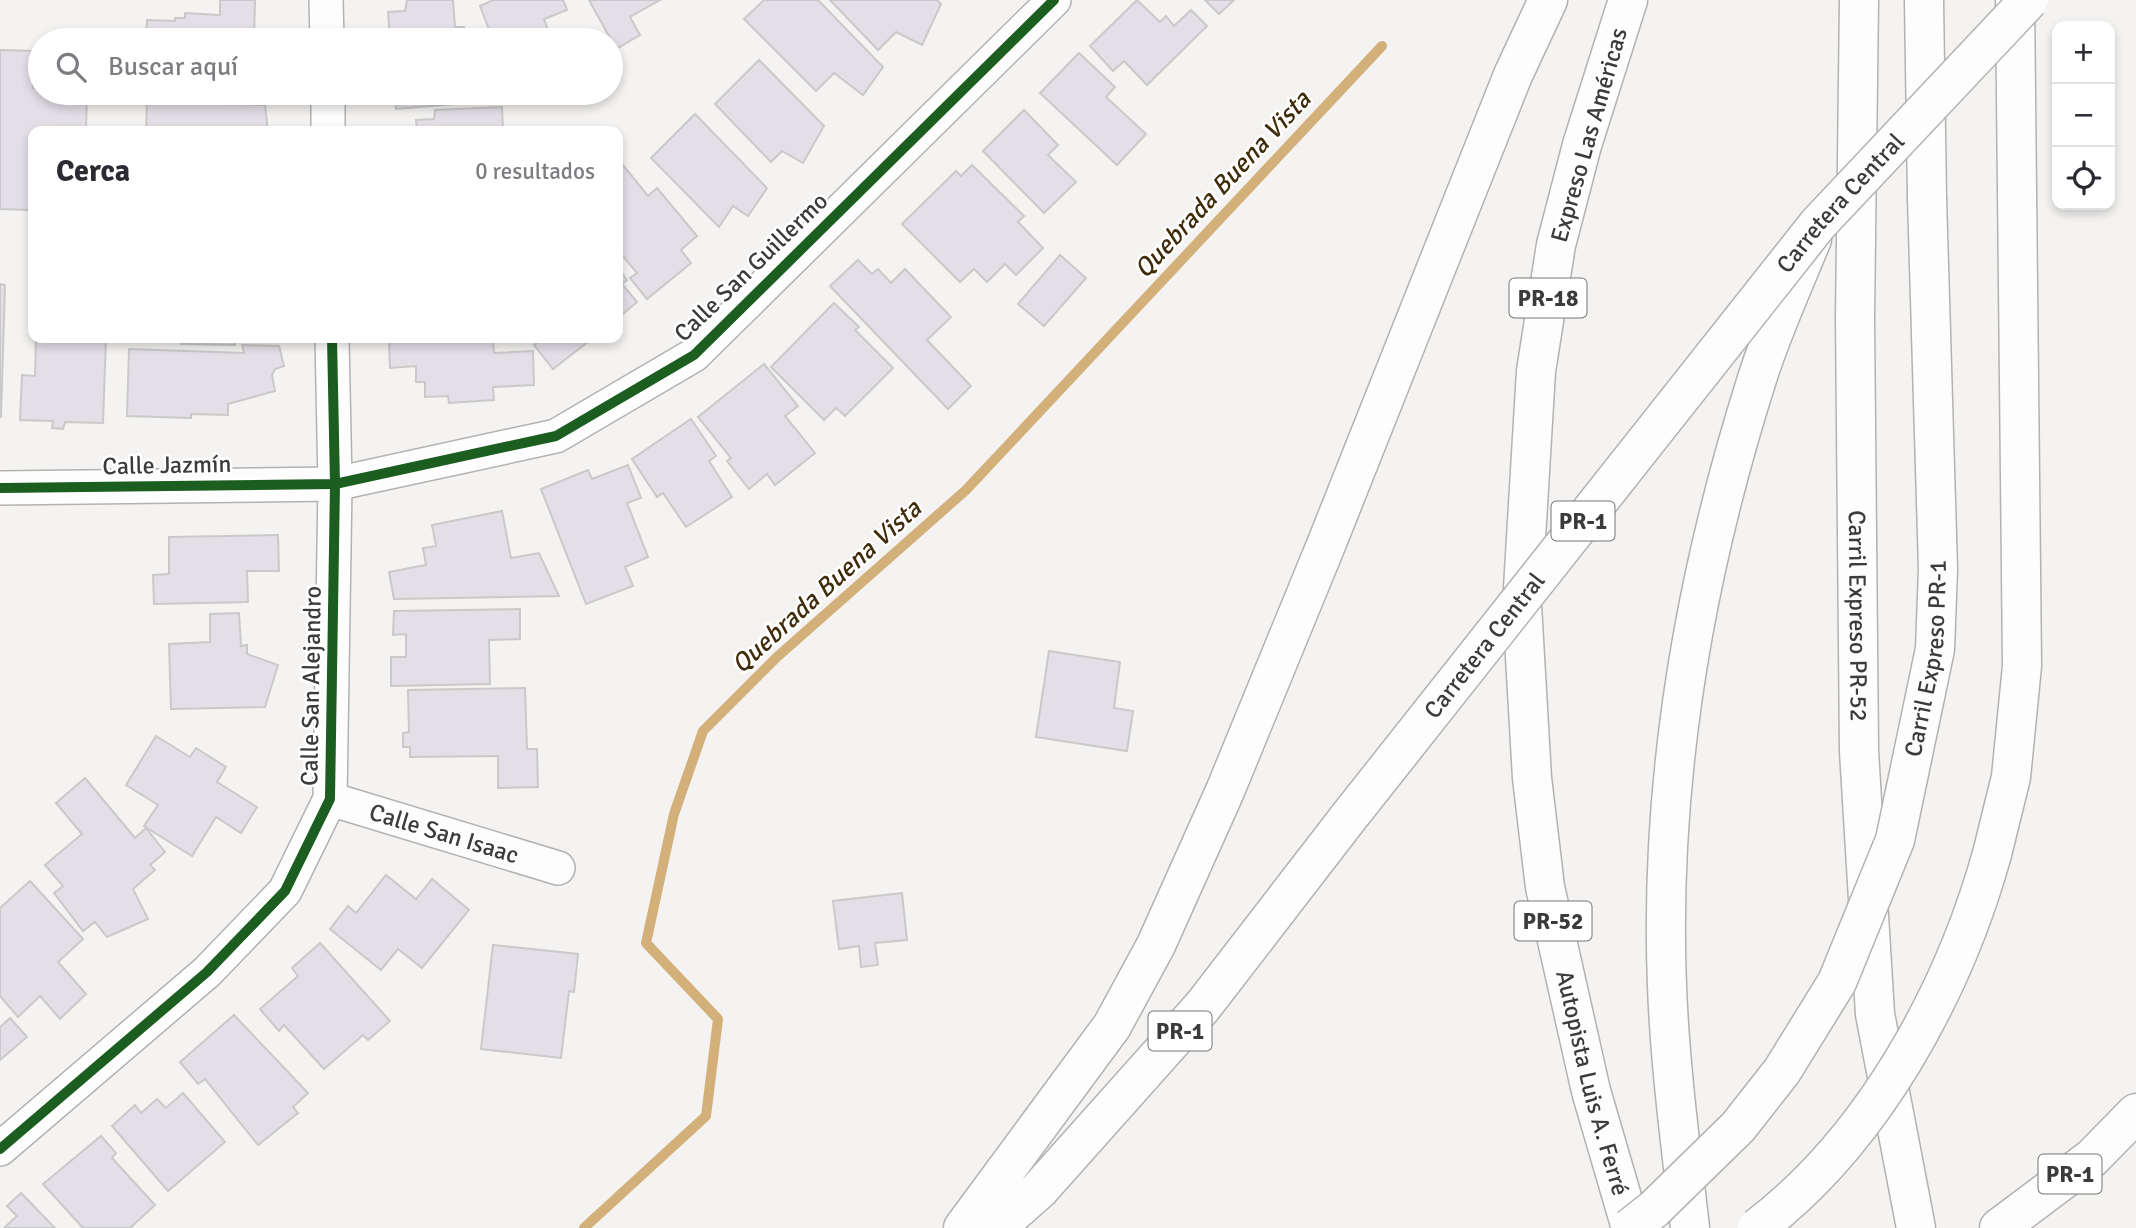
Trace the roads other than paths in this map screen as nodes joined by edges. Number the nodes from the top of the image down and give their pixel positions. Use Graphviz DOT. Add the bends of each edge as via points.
graph roads {
  1 [pos="326,0"];
  2 [pos="1054,0"];
  3 [pos="1548,0"];
  4 [pos="1628,0"];
  5 [pos="1859,0"];
  6 [pos="1924,0"];
  7 [pos="2015,0"];
  8 [pos="2029,0"];
  9 [pos="327,28"];
  10 [pos="328,105"];
  11 [pos="328,126"];
  12 [pos="1818,224"];
  13 [pos="332,343"];
  14 [pos="335,484"];
  15 [pos="0,488"];
  16 [pos="1522,606"];
  17 [pos="330,799"];
  18 [pos="558,869"];
  19 [pos="2136,1113"];
  20 [pos="0,1149"];
  21 [pos="963,1228"];
  22 [pos="996,1228"];
  23 [pos="1631,1228"];
  24 [pos="1690,1228"];
  25 [pos="1757,1228"];
  26 [pos="1916,1228"];
  27 [pos="1998,1228"];
  1 -- 9 [label="street"];
  2 -- 14 [label="street, Calle San Guillermo" via="694,355 556,436"];
  3 -- 21 [label="highway" via="1513,75 1226,791 1156,944 1112,1026"];
  4 -- 16 [label="highway, Expreso Las Américas / PR-18" via="1556,245 1536,371"];
  5 -- 26 [label="highway, Carril Expreso PR-52" via="1855,318 1859,751 1875,1014"];
  6 -- 23 [label="highway, Carril Expreso PR-1, bridge" via="1938,569 1935,649 1895,840 1837,982 1782,1071 1738,1127"];
  7 -- 25 [label="highway, bridge" via="2022,666 2011,777 1979,902 1943,989 1906,1054 1826,1166"];
  8 -- 12 [label="highway, Carretera Central / PR-1, bridge"];
  10 -- 11 [label="street"];
  12 -- 22 [label="highway, Carretera Central / PR-1, bridge" via="1203,1006 1038,1190"];
  12 -- 24 [label="highway" via="1741,432 1722,499 1687,668 1671,798 1667,985"];
  13 -- 14 [label="street, Calle San Alejandro"];
  14 -- 15 [label="street, Calle Jazmín"];
  14 -- 17 [label="street, Calle San Alejandro"];
  16 -- 23 [label="highway, Autopista Luis A. Ferré / PR-52" via="1532,778 1545,887 1591,1091"];
  17 -- 18 [label="street, Calle San Isaac"];
  17 -- 20 [label="street, Calle San Alejandro" via="285,891 207,972"];
  19 -- 27 [label="highway, PR-1" via="2092,1158"];
}
